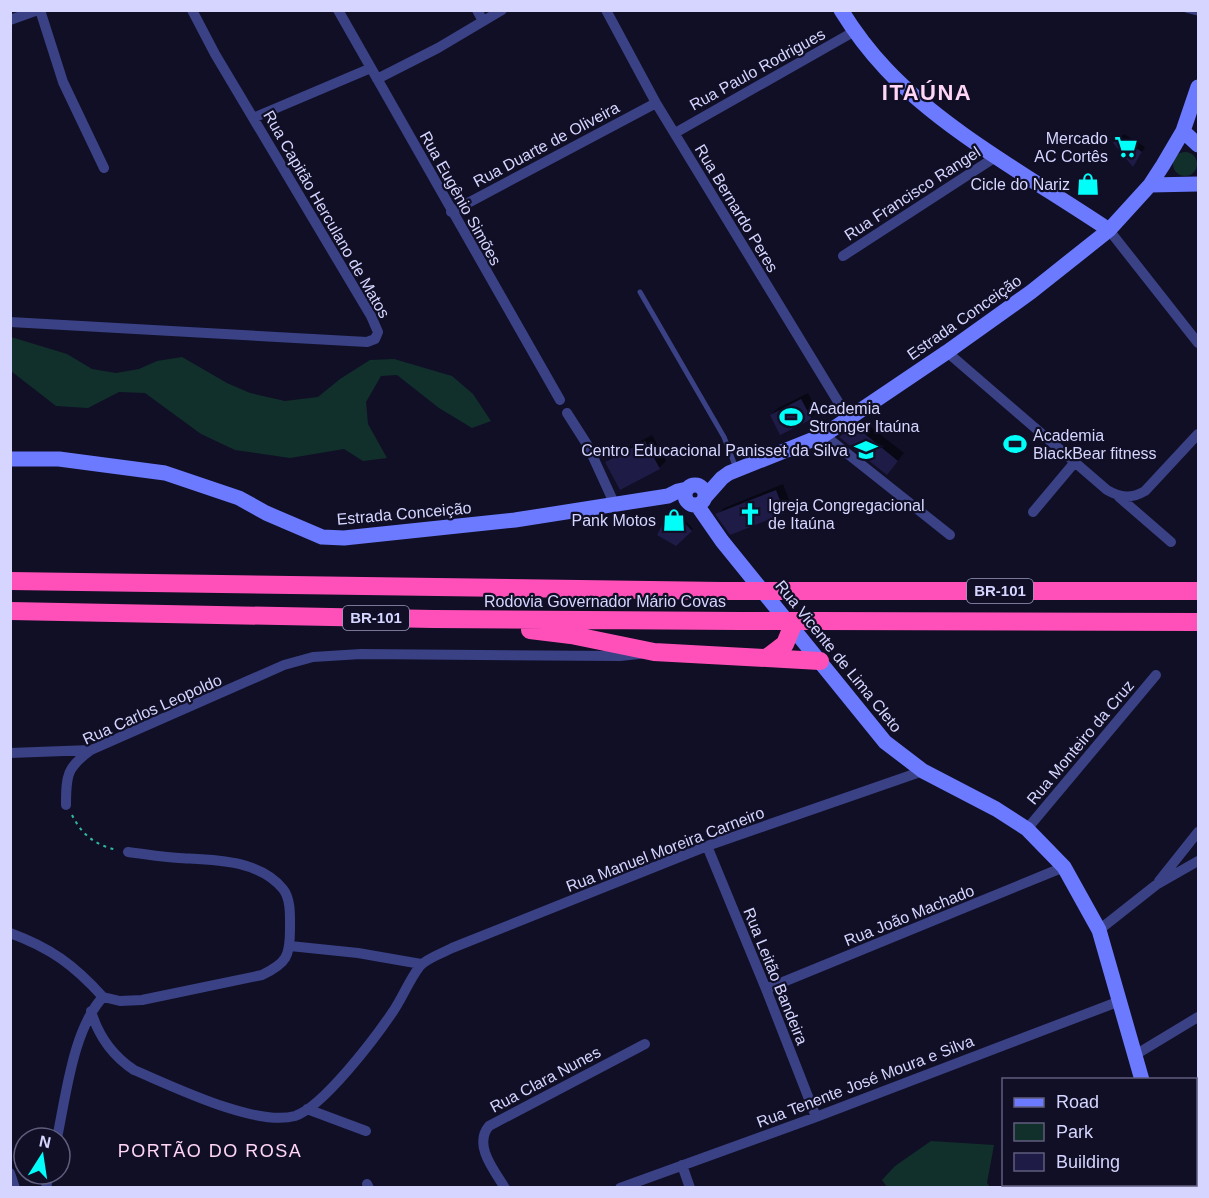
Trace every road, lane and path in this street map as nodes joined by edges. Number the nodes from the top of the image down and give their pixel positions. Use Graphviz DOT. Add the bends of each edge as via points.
graph roads {
  1 [pos="39,10"];
  2 [pos="192,10"];
  3 [pos="338,10"];
  4 [pos="477,10"];
  5 [pos="502,10"];
  6 [pos="606,10"];
  7 [pos="841,10"];
  8 [pos="1186,10"];
  9 [pos="1198,13"];
  10 [pos="10,20"];
  11 [pos="483,21"];
  12 [pos="855,31"];
  13 [pos="371,68"];
  14 [pos="377,79"];
  15 [pos="1198,89"];
  16 [pos="656,103"];
  17 [pos="253,118"];
  18 [pos="1183,131"];
  19 [pos="675,133"];
  20 [pos="1198,145"];
  21 [pos="997,156"];
  22 [pos="104,168"];
  23 [pos="1198,184"];
  24 [pos="1150,185"];
  25 [pos="451,212"];
  26 [pos="1109,230"];
  27 [pos="843,256"];
  28 [pos="640,292"];
  29 [pos="10,322"];
  30 [pos="1198,342"];
  31 [pos="947,352"];
  32 [pos="560,400"];
  33 [pos="567,413"];
  34 [pos="848,418"];
  35 [pos="1198,434"];
  36 [pos="824,435"];
  37 [pos="10,459"];
  38 [pos="1075,462"];
  39 [pos="737,470"];
  40 [pos="696,496"];
  41 [pos="1119,497"];
  42 [pos="615,505"];
  43 [pos="1033,512"];
  44 [pos="950,535"];
  45 [pos="1171,542"];
  46 [pos="10,569"];
  47 [pos="10,581"];
  48 [pos="179,583"];
  49 [pos="1198,591"];
  50 [pos="10,611"];
  51 [pos="433,619"];
  52 [pos="1198,622"];
  53 [pos="792,627"];
  54 [pos="654,652"];
  55 [pos="768,657"];
  56 [pos="820,661"];
  57 [pos="1156,675"];
  58 [pos="91,750"];
  59 [pos="10,753"];
  60 [pos="923,771"];
  61 [pos="66,805"];
  62 [pos="1028,829"];
  63 [pos="1198,832"];
  64 [pos="706,846"];
  65 [pos="128,852"];
  66 [pos="1198,861"];
  67 [pos="1064,867"];
  68 [pos="1156,885"];
  69 [pos="1099,930"];
  70 [pos="10,933"];
  71 [pos="290,946"];
  72 [pos="421,964"];
  73 [pos="766,990"];
  74 [pos="103,997"];
  75 [pos="1120,1001"];
  76 [pos="91,1011"];
  77 [pos="1198,1017"];
  78 [pos="645,1044"];
  79 [pos="1135,1054"];
  80 [pos="1141,1078"];
  81 [pos="307,1109"];
  82 [pos="816,1117"];
  83 [pos="60,1126"];
  84 [pos="366,1131"];
  85 [pos="682,1165"];
  86 [pos="10,1173"];
  87 [pos="15,1188"];
  88 [pos="504,1188"];
  89 [pos="620,1188"];
  90 [pos="690,1188"];
  1 -- 10 [label="street"];
  1 -- 22 [label="street" via="63,82"];
  2 -- 17 [label="street, Rua Capitão Herculano de Matos"];
  3 -- 13 [label="street, Rua Eugênio Simões"];
  4 -- 11 [label="street"];
  5 -- 11 [label="street"];
  6 -- 16 [label="street, Rua Bernardo Peres"];
  7 -- 12 [label="main road"];
  8 -- 9 [label="lane"];
  11 -- 14 [label="street"];
  12 -- 19 [label="street, Rua Paulo Rodrigues"];
  12 -- 21 [label="main road" via="886,69 921,101"];
  13 -- 14 [label="street, Rua Eugênio Simões"];
  13 -- 17 [label="street"];
  14 -- 25 [label="street, Rua Eugênio Simões"];
  15 -- 18 [label="main road, Estrada Conceição"];
  16 -- 19 [label="street, Rua Bernardo Peres"];
  16 -- 25 [label="street, Rua Duarte de Oliveira"];
  17 -- 29 [label="street, Rua Capitão Herculano de Matos" via="372,316 378,332 375,339 367,342"];
  18 -- 20 [label="main road"];
  18 -- 24 [label="main road, Estrada Conceição"];
  19 -- 34 [label="street, Rua Bernardo Peres"];
  21 -- 26 [label="main road"];
  21 -- 27 [label="street, Rua Francisco Rangel"];
  23 -- 24 [label="main road"];
  24 -- 26 [label="main road, Estrada Conceição"];
  25 -- 32 [label="street, Rua Eugênio Simões"];
  26 -- 30 [label="street"];
  26 -- 31 [label="main road, Estrada Conceição"];
  28 -- 39 [label="lane" via="724,437"];
  31 -- 34 [label="main road, Estrada Conceição"];
  31 -- 38 [label="street"];
  33 -- 42 [label="street" via="588,446"];
  34 -- 36 [label="main road, Estrada Conceição"];
  35 -- 41 [label="street" via="1145,490 1136,496"];
  36 -- 39 [label="main road, Estrada Conceição"];
  36 -- 44 [label="street"];
  37 -- 42 [label="main road, Estrada Conceição" via="59,459 165,474 239,498 322,537 411,532"];
  38 -- 41 [label="street"];
  38 -- 43 [label="street"];
  39 -- 40 [label="main road, Estrada Conceição"];
  40 -- 42 [label="main road, Estrada Conceição" via="668,496"];
  40 -- 53 [label="main road, Rua Vicente de Lima Cleto" via="722,541"];
  41 -- 45 [label="street"];
  46 -- 48 [label="highway" via="72,570"];
  47 -- 48 [label="highway, Rodovia Governador Mário Covas / BR-101"];
  48 -- 49 [label="highway, Rodovia Governador Mário Covas / BR-101, bridge" via="722,591"];
  50 -- 51 [label="highway, Rodovia Governador Mário Covas / BR-101"];
  51 -- 52 [label="highway, Rodovia Governador Mário Covas / BR-101, bridge"];
  51 -- 54 [label="highway" via="553,633"];
  53 -- 55 [label="highway" via="785,644"];
  53 -- 56 [label="main road, Rua Vicente de Lima Cleto"];
  54 -- 55 [label="highway"];
  54 -- 58 [label="street, Rua Carlos Leopoldo" via="620,656 396,653 313,657 284,665"];
  55 -- 56 [label="highway"];
  56 -- 60 [label="main road, Rua Vicente de Lima Cleto" via="885,742"];
  57 -- 62 [label="street, Rua Monteiro da Cruz"];
  58 -- 59 [label="street"];
  58 -- 61 [label="street, Rua Carlos Leopoldo" via="75,761"];
  60 -- 62 [label="main road, Rua Vicente de Lima Cleto"];
  60 -- 64 [label="street, Rua Manuel Moreira Carneiro"];
  61 -- 65 [label="path" via="88,839"];
  62 -- 67 [label="main road, Rua Vicente de Lima Cleto"];
  63 -- 68 [label="street"];
  64 -- 72 [label="street, Rua Manuel Moreira Carneiro"];
  64 -- 73 [label="street, Rua Leitão Bandeira"];
  65 -- 71 [label="street" via="212,859 248,867 270,877 284,890 290,907"];
  66 -- 68 [label="street"];
  67 -- 69 [label="main road, Rua Vicente de Lima Cleto"];
  67 -- 73 [label="street, Rua João Machado"];
  68 -- 69 [label="street"];
  69 -- 75 [label="main road, Rua Vicente de Lima Cleto"];
  70 -- 74 [label="street" via="43,946 71,964"];
  71 -- 72 [label="street"];
  71 -- 74 [label="street" via="279,967 262,975 142,1000"];
  72 -- 81 [label="street" via="362,1054"];
  73 -- 82 [label="street, Rua Leitão Bandeira"];
  74 -- 76 [label="street"];
  75 -- 79 [label="main road, Rua Vicente de Lima Cleto"];
  75 -- 82 [label="street, Rua Tenente José Moura e Silva"];
  76 -- 81 [label="street" via="107,1045 134,1070 235,1111 286,1117"];
  76 -- 83 [label="street" via="71,1072"];
  77 -- 79 [label="street"];
  78 -- 88 [label="street, Rua Clara Nunes" via="483,1132 486,1154"];
  79 -- 80 [label="main road, Rua Vicente de Lima Cleto"];
  81 -- 84 [label="street"];
  82 -- 85 [label="street, Rua Tenente José Moura e Silva"];
  85 -- 89 [label="street, Rua Tenente José Moura e Silva"];
  85 -- 90 [label="street"];
  86 -- 87 [label="street"];
}
